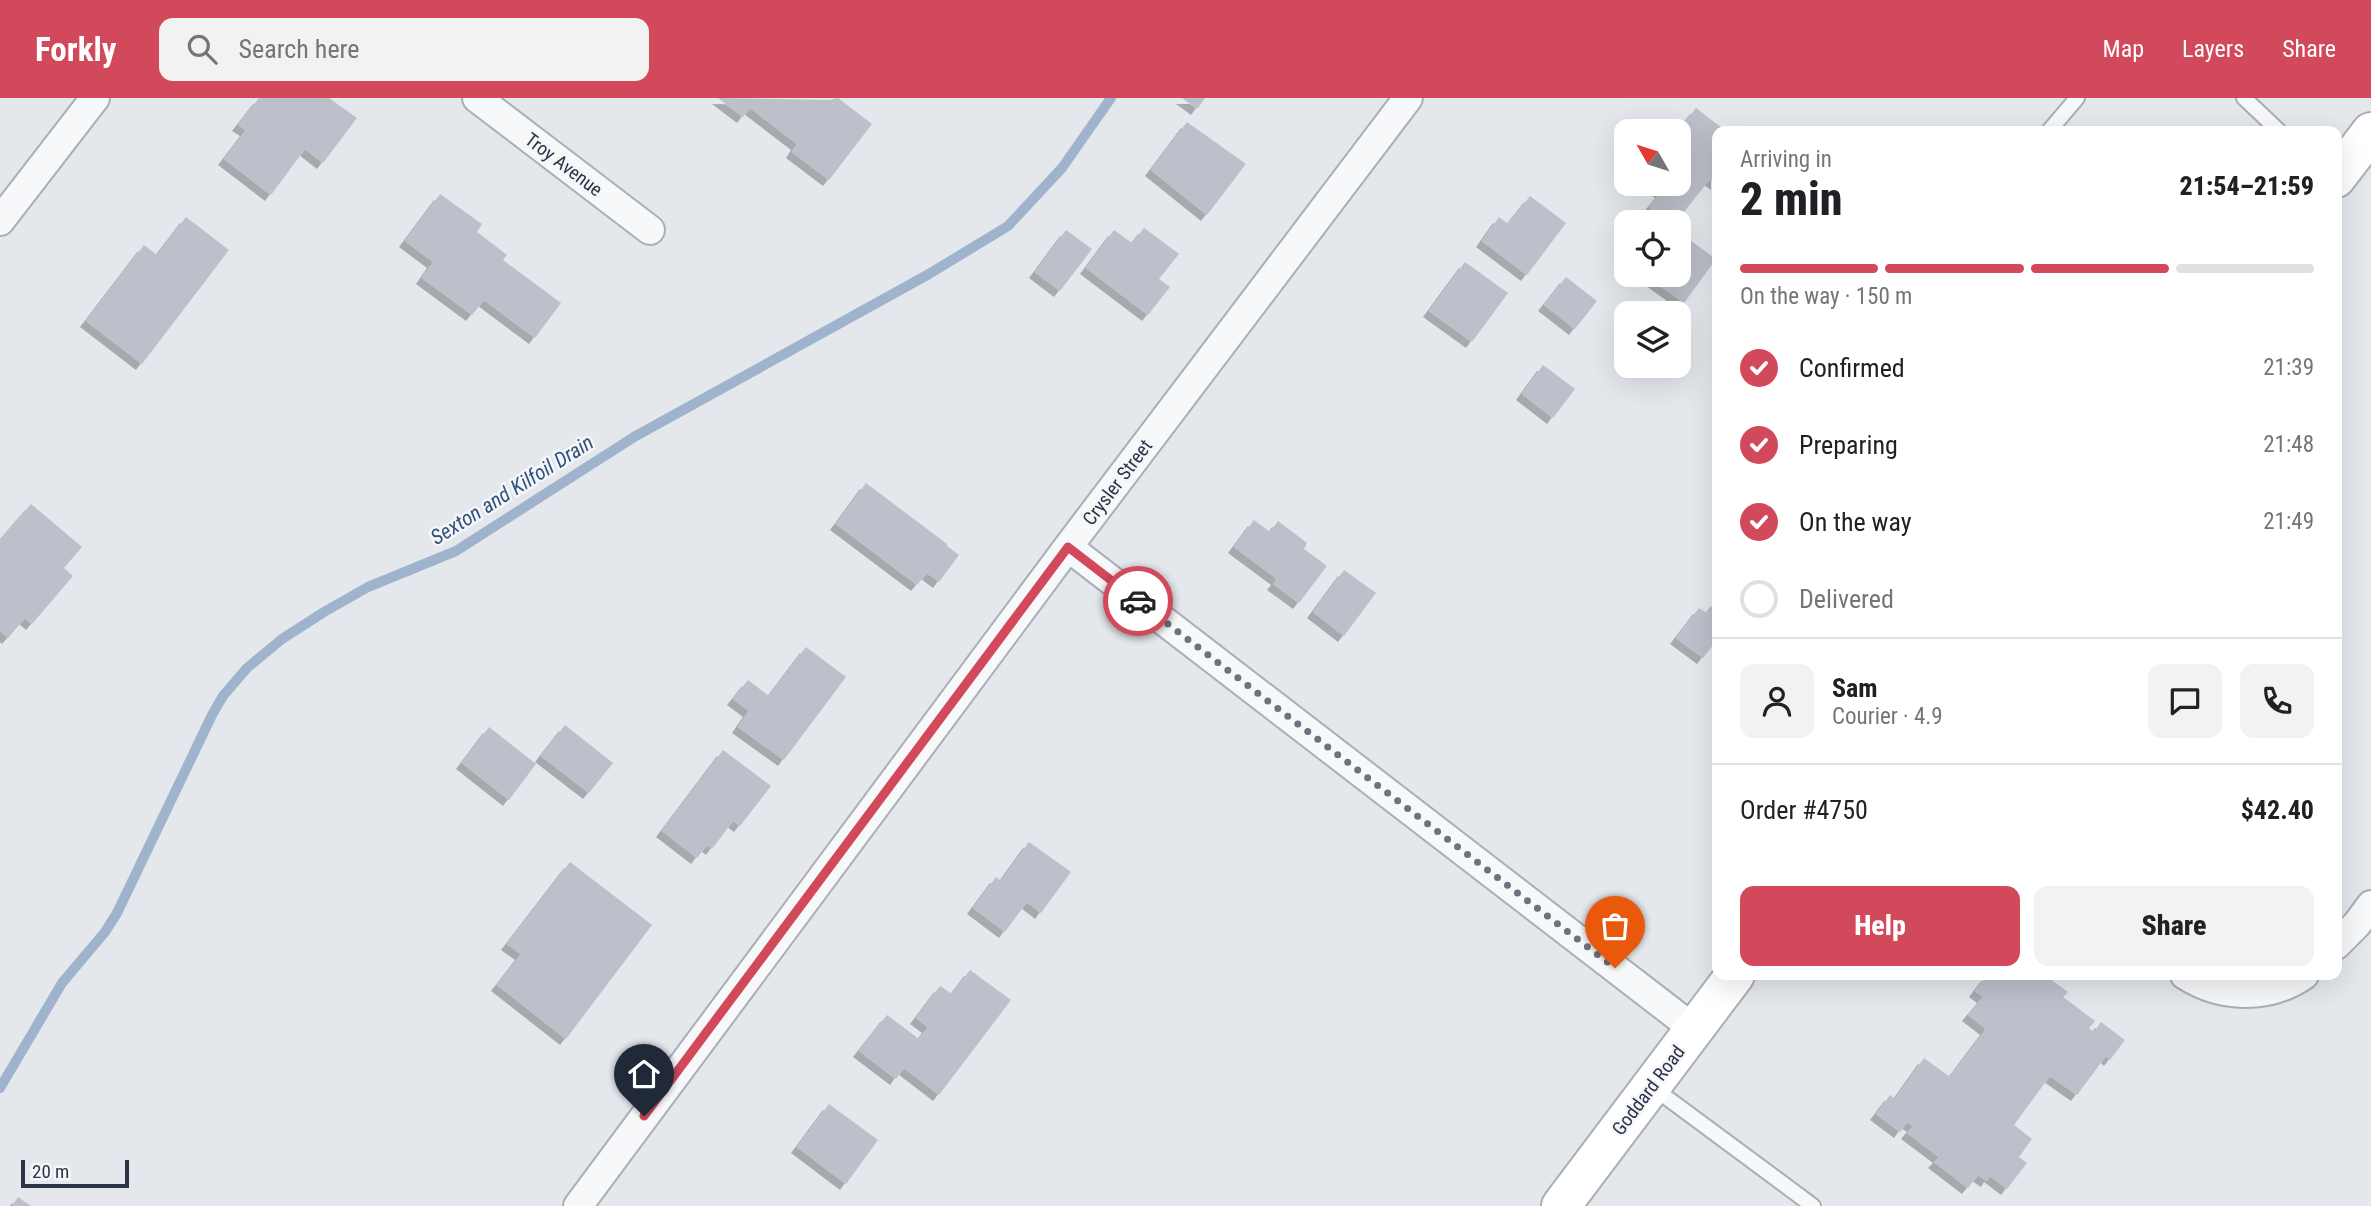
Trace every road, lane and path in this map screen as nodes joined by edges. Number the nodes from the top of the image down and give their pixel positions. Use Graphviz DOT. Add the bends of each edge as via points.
graph roads {
  1 [pos="95,98"];
  2 [pos="477,98"];
  3 [pos="1408,98"];
  4 [pos="2077,98"];
  5 [pos="2244,98"];
  6 [pos="2053,126"];
  7 [pos="2274,126"];
  8 [pos="2371,132"];
  9 [pos="2342,170"];
  10 [pos="0,220"];
  11 [pos="650,230"];
  12 [pos="1068,547"];
  13 [pos="2371,905"];
  14 [pos="2342,939"];
  15 [pos="1731,980"];
  16 [pos="2195,980"];
  17 [pos="2292,980"];
  18 [pos="1695,1029"];
  19 [pos="1651,1086"];
  20 [pos="578,1206"];
  21 [pos="1561,1206"];
  22 [pos="1813,1206"];
  1 -- 10 [label="street"];
  2 -- 11 [label="street, Troy Avenue"];
  3 -- 12 [label="street, Crysler Street"];
  4 -- 6 [label="lane"];
  5 -- 7 [label="lane"];
  8 -- 9 [label="main road"];
  12 -- 18 [label="street"];
  12 -- 20 [label="street, Crysler Street"];
  13 -- 14 [label="street"];
  15 -- 18 [label="main road, Goddard Road"];
  16 -- 17 [label="street" via="2234,993 2259,993"];
  18 -- 19 [label="main road, Goddard Road"];
  19 -- 21 [label="main road, Goddard Road"];
  19 -- 22 [label="lane"];
}
